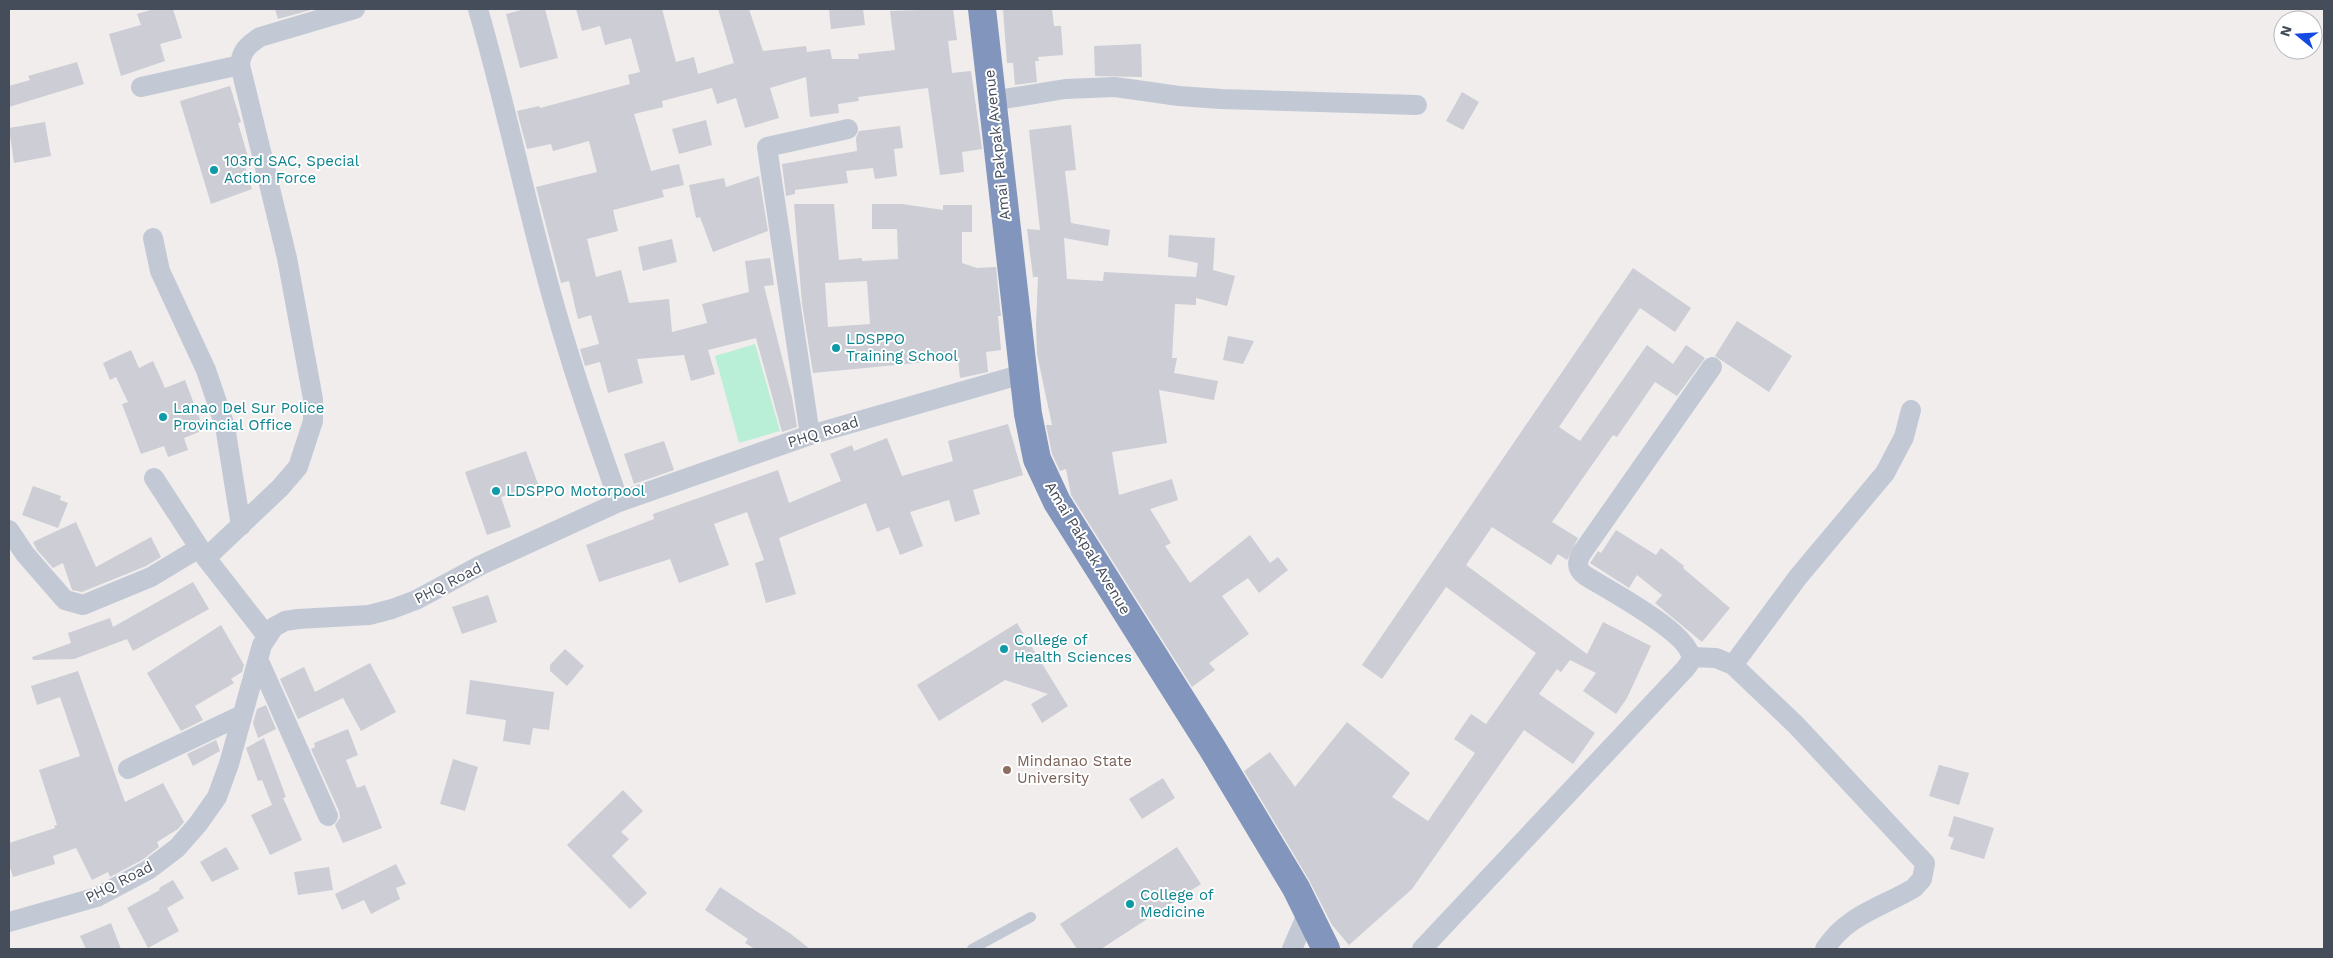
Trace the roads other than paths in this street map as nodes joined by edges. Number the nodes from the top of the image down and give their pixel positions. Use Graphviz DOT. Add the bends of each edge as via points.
graph roads {
  1 [pos="355,9"];
  2 [pos="478,9"];
  3 [pos="982,9"];
  4 [pos="240,65"];
  5 [pos="141,87"];
  6 [pos="992,101"];
  7 [pos="1417,105"];
  8 [pos="848,129"];
  9 [pos="153,238"];
  10 [pos="1712,367"];
  11 [pos="1023,374"];
  12 [pos="1911,410"];
  13 [pos="810,435"];
  14 [pos="154,478"];
  15 [pos="619,502"];
  16 [pos="241,526"];
  17 [pos="9,530"];
  18 [pos="203,553"];
  19 [pos="267,636"];
  20 [pos="1692,656"];
  21 [pos="258,659"];
  22 [pos="1733,665"];
  23 [pos="242,715"];
  24 [pos="128,769"];
  25 [pos="328,816"];
  26 [pos="1308,912"];
  27 [pos="1032,917"];
  28 [pos="9,922"];
  29 [pos="972,949"];
  30 [pos="1292,949"];
  31 [pos="1326,949"];
  32 [pos="1422,949"];
  33 [pos="1825,949"];
  1 -- 4 [label="street" via="260,37 241,54"];
  2 -- 15 [label="street" via="569,354"];
  3 -- 6 [label="highway, Amai Pakpak Avenue"];
  4 -- 5 [label="street"];
  4 -- 16 [label="street" via="287,258 313,399 313,421 298,466"];
  6 -- 7 [label="street" via="1065,90 1115,87 1221,99"];
  6 -- 11 [label="highway, Amai Pakpak Avenue"];
  8 -- 13 [label="street" via="767,147"];
  9 -- 16 [label="street" via="160,271 206,370 225,426"];
  10 -- 20 [label="street" via="1581,554 1578,566 1586,576 1669,628"];
  11 -- 13 [label="street, PHQ Road"];
  11 -- 26 [label="highway, Amai Pakpak Avenue" via="1037,459 1052,492 1212,748"];
  12 -- 22 [label="street" via="1904,437 1885,473 1798,577"];
  13 -- 15 [label="street, PHQ Road"];
  14 -- 18 [label="street"];
  15 -- 19 [label="street, PHQ Road" via="482,565 416,600 369,615 285,621"];
  16 -- 18 [label="street"];
  17 -- 18 [label="street" via="65,600 83,605"];
  18 -- 19 [label="street"];
  19 -- 21 [label="street, PHQ Road"];
  20 -- 22 [label="street" via="1716,658"];
  20 -- 32 [label="street" via="1685,670"];
  21 -- 23 [label="street, PHQ Road"];
  21 -- 25 [label="street"];
  22 -- 33 [label="street" via="1796,725 1925,863 1922,879 1914,888 1845,924"];
  23 -- 24 [label="street"];
  23 -- 28 [label="street, PHQ Road" via="217,797 177,848 148,870 96,897"];
  26 -- 30 [label="street"];
  26 -- 31 [label="highway, Amai Pakpak Avenue"];
  27 -- 29 [label="lane"];
}
